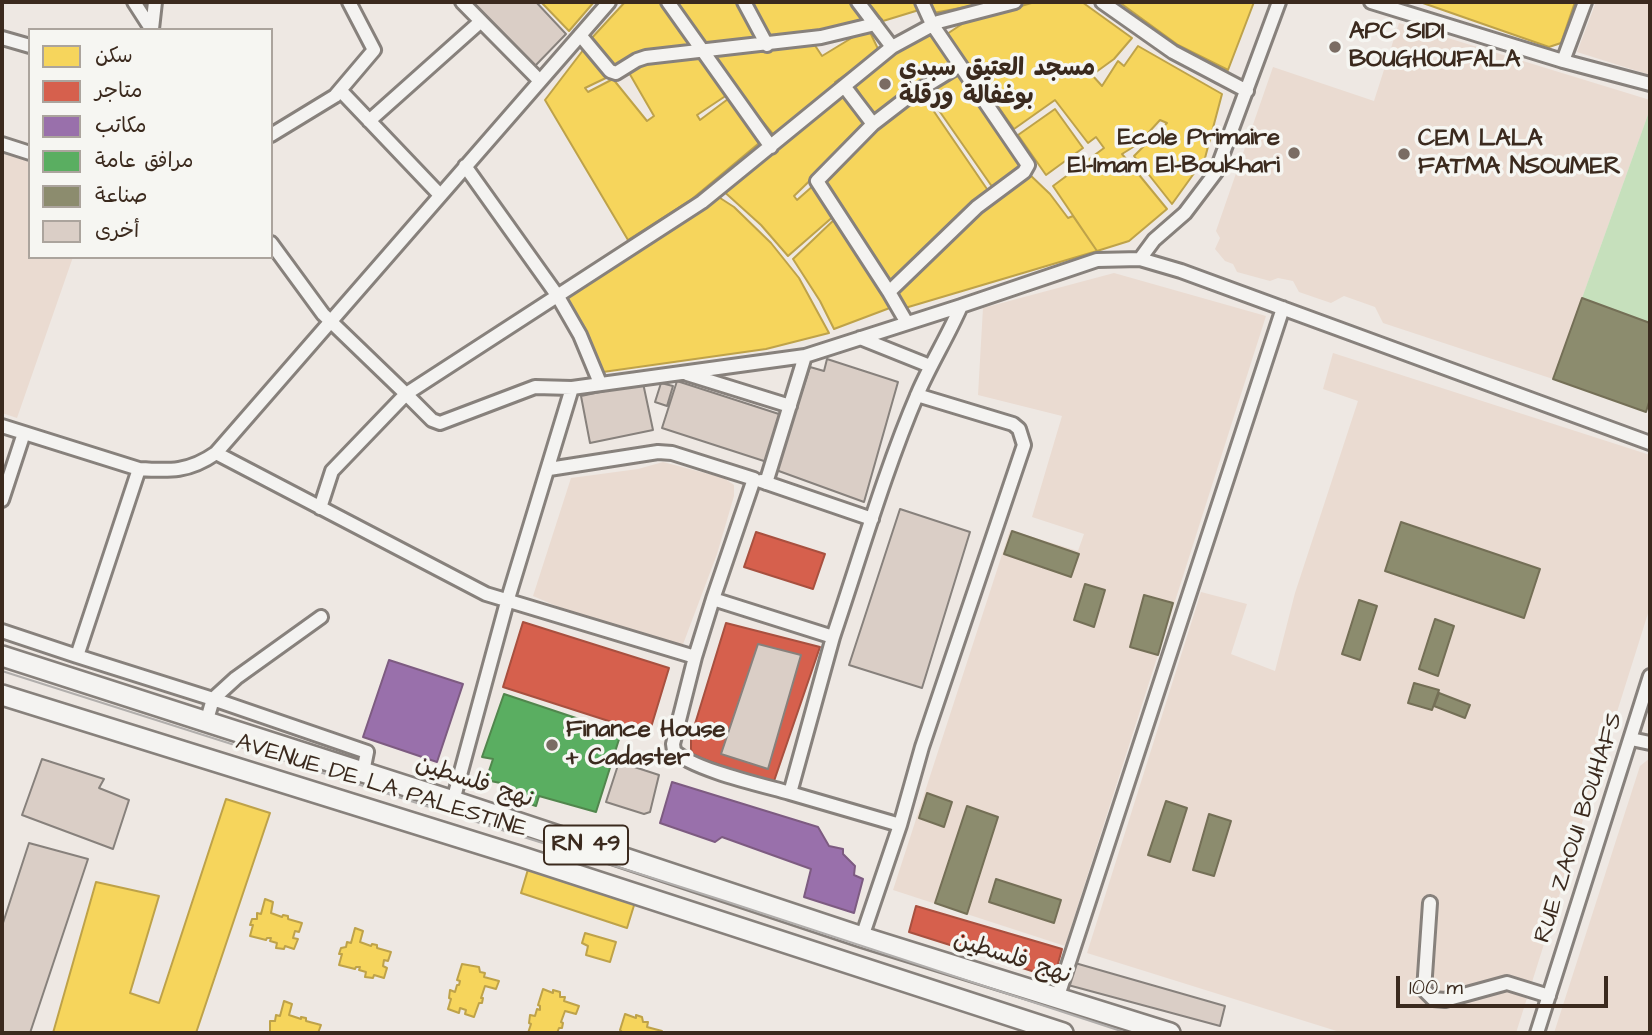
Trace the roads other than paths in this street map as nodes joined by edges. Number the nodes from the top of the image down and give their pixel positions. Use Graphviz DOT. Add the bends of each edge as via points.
graph roads {
  1 [pos="134,2"];
  2 [pos="155,2"];
  3 [pos="349,2"];
  4 [pos="462,2"];
  5 [pos="609,2"];
  6 [pos="668,2"];
  7 [pos="744,2"];
  8 [pos="858,2"];
  9 [pos="922,2"];
  10 [pos="1015,2"];
  11 [pos="1102,2"];
  12 [pos="1279,2"];
  13 [pos="1371,2"];
  14 [pos="1585,2"];
  15 [pos="480,22"];
  16 [pos="875,24"];
  17 [pos="932,24"];
  18 [pos="149,28"];
  19 [pos="580,35"];
  20 [pos="2,38"];
  21 [pos="28,45"];
  22 [pos="767,45"];
  23 [pos="892,47"];
  24 [pos="703,51"];
  25 [pos="1563,61"];
  26 [pos="960,65"];
  27 [pos="540,81"];
  28 [pos="1650,84"];
  29 [pos="844,86"];
  30 [pos="340,90"];
  31 [pos="1247,91"];
  32 [pos="369,121"];
  33 [pos="873,124"];
  34 [pos="273,134"];
  35 [pos="2,144"];
  36 [pos="771,147"];
  37 [pos="28,152"];
  38 [pos="465,166"];
  39 [pos="440,195"];
  40 [pos="273,246"];
  41 [pos="1140,259"];
  42 [pos="889,292"];
  43 [pos="557,295"];
  44 [pos="961,306"];
  45 [pos="1283,308"];
  46 [pos="331,322"];
  47 [pos="907,323"];
  48 [pos="860,338"];
  49 [pos="806,356"];
  50 [pos="930,366"];
  51 [pos="683,372"];
  52 [pos="600,383"];
  53 [pos="572,388"];
  54 [pos="406,394"];
  55 [pos="917,395"];
  56 [pos="790,406"];
  57 [pos="2,426"];
  58 [pos="24,433"];
  59 [pos="1650,443"];
  60 [pos="216,453"];
  61 [pos="139,469"];
  62 [pos="549,469"];
  63 [pos="760,481"];
  64 [pos="2,500"];
  65 [pos="320,508"];
  66 [pos="872,519"];
  67 [pos="713,599"];
  68 [pos="507,602"];
  69 [pos="321,617"];
  70 [pos="2,631"];
  71 [pos="834,637"];
  72 [pos="2,656"];
  73 [pos="78,656"];
  74 [pos="695,657"];
  75 [pos="1650,676"];
  76 [pos="2,695"];
  77 [pos="213,699"];
  78 [pos="206,723"];
  79 [pos="1631,738"];
  80 [pos="1650,743"];
  81 [pos="363,772"];
  82 [pos="790,793"];
  83 [pos="453,801"];
  84 [pos="900,825"];
  85 [pos="1430,903"];
  86 [pos="862,937"];
  87 [pos="1549,996"];
  88 [pos="1057,999"];
  89 [pos="1063,1033"];
  90 [pos="1170,1033"];
  91 [pos="1537,1033"];
  1 -- 18 [label="street"];
  2 -- 18 [label="street"];
  3 -- 30 [label="street" via="374,50"];
  4 -- 15 [label="street"];
  5 -- 19 [label="street"];
  6 -- 24 [label="street"];
  7 -- 22 [label="street"];
  8 -- 16 [label="street"];
  9 -- 17 [label="street"];
  10 -- 17 [label="street"];
  11 -- 31 [label="street" via="1173,52"];
  12 -- 31 [label="street"];
  13 -- 25 [label="street"];
  14 -- 25 [label="street"];
  15 -- 27 [label="street"];
  15 -- 32 [label="street"];
  16 -- 22 [label="street"];
  16 -- 23 [label="street"];
  17 -- 23 [label="street"];
  17 -- 26 [label="street"];
  19 -- 24 [label="street" via="613,73 646,57"];
  19 -- 27 [label="street"];
  20 -- 21 [label="street"];
  22 -- 24 [label="street"];
  23 -- 29 [label="street"];
  24 -- 36 [label="street"];
  25 -- 28 [label="street"];
  26 -- 33 [label="street"];
  26 -- 42 [label="street" via="1028,165"];
  27 -- 38 [label="street"];
  29 -- 33 [label="street"];
  29 -- 36 [label="street"];
  30 -- 32 [label="street"];
  30 -- 34 [label="street"];
  31 -- 41 [label="street" via="1216,172 1185,213"];
  32 -- 39 [label="street"];
  33 -- 42 [label="street" via="817,183"];
  35 -- 37 [label="street"];
  36 -- 43 [label="street" via="702,202"];
  38 -- 39 [label="street"];
  38 -- 43 [label="street"];
  39 -- 46 [label="street"];
  40 -- 46 [label="street"];
  41 -- 44 [label="street" via="1097,260"];
  41 -- 45 [label="street"];
  42 -- 47 [label="street"];
  43 -- 52 [label="street"];
  43 -- 54 [label="street"];
  44 -- 47 [label="street"];
  44 -- 50 [label="street"];
  45 -- 59 [label="street"];
  45 -- 88 [label="street"];
  46 -- 54 [label="street"];
  46 -- 60 [label="street"];
  47 -- 48 [label="street"];
  48 -- 49 [label="street"];
  48 -- 50 [label="street"];
  49 -- 51 [label="street"];
  49 -- 56 [label="street"];
  50 -- 55 [label="street"];
  51 -- 52 [label="street"];
  51 -- 56 [label="street"];
  52 -- 53 [label="street"];
  53 -- 54 [label="street" via="535,387 440,422 432,421"];
  53 -- 62 [label="street"];
  54 -- 65 [label="street" via="332,471"];
  55 -- 66 [label="street"];
  55 -- 84 [label="street" via="1013,424 1024,445"];
  56 -- 63 [label="street"];
  57 -- 58 [label="street"];
  58 -- 61 [label="street"];
  58 -- 64 [label="street"];
  60 -- 61 [label="street" via="181,470"];
  60 -- 65 [label="street"];
  61 -- 73 [label="street"];
  62 -- 63 [label="street" via="658,452"];
  62 -- 68 [label="street"];
  63 -- 66 [label="street"];
  63 -- 67 [label="street"];
  65 -- 68 [label="street"];
  66 -- 71 [label="street"];
  67 -- 71 [label="street"];
  67 -- 74 [label="street"];
  68 -- 74 [label="street"];
  68 -- 83 [label="street"];
  69 -- 77 [label="street"];
  70 -- 73 [label="street"];
  71 -- 82 [label="street"];
  72 -- 78 [label="main road, نهج فلسطين / RN 49"];
  73 -- 77 [label="street"];
  74 -- 82 [label="street" via="674,751 722,774"];
  75 -- 79 [label="street, RUE ZAOUI BOUHAFS"];
  76 -- 89 [label="main road, AVENUE DE LA PALESTINE / RN 49" via="519,856"];
  77 -- 78 [label="street"];
  77 -- 81 [label="street" via="367,752"];
  78 -- 81 [label="main road, نهج فلسطين / RN 49"];
  79 -- 80 [label="street"];
  79 -- 87 [label="street, RUE ZAOUI BOUHAFS"];
  81 -- 83 [label="main road, نهج فلسطين / RN 49"];
  82 -- 84 [label="street"];
  83 -- 86 [label="main road, نهج فلسطين / RN 49"];
  84 -- 86 [label="street"];
  85 -- 87 [label="street" via="1424,990 1433,999 1445,1000 1507,983"];
  86 -- 88 [label="main road, نهج فلسطين / RN 49"];
  87 -- 91 [label="street, RUE ZAOUI BOUHAFS"];
  88 -- 90 [label="main road, نهج فلسطين / RN 49"];
}
